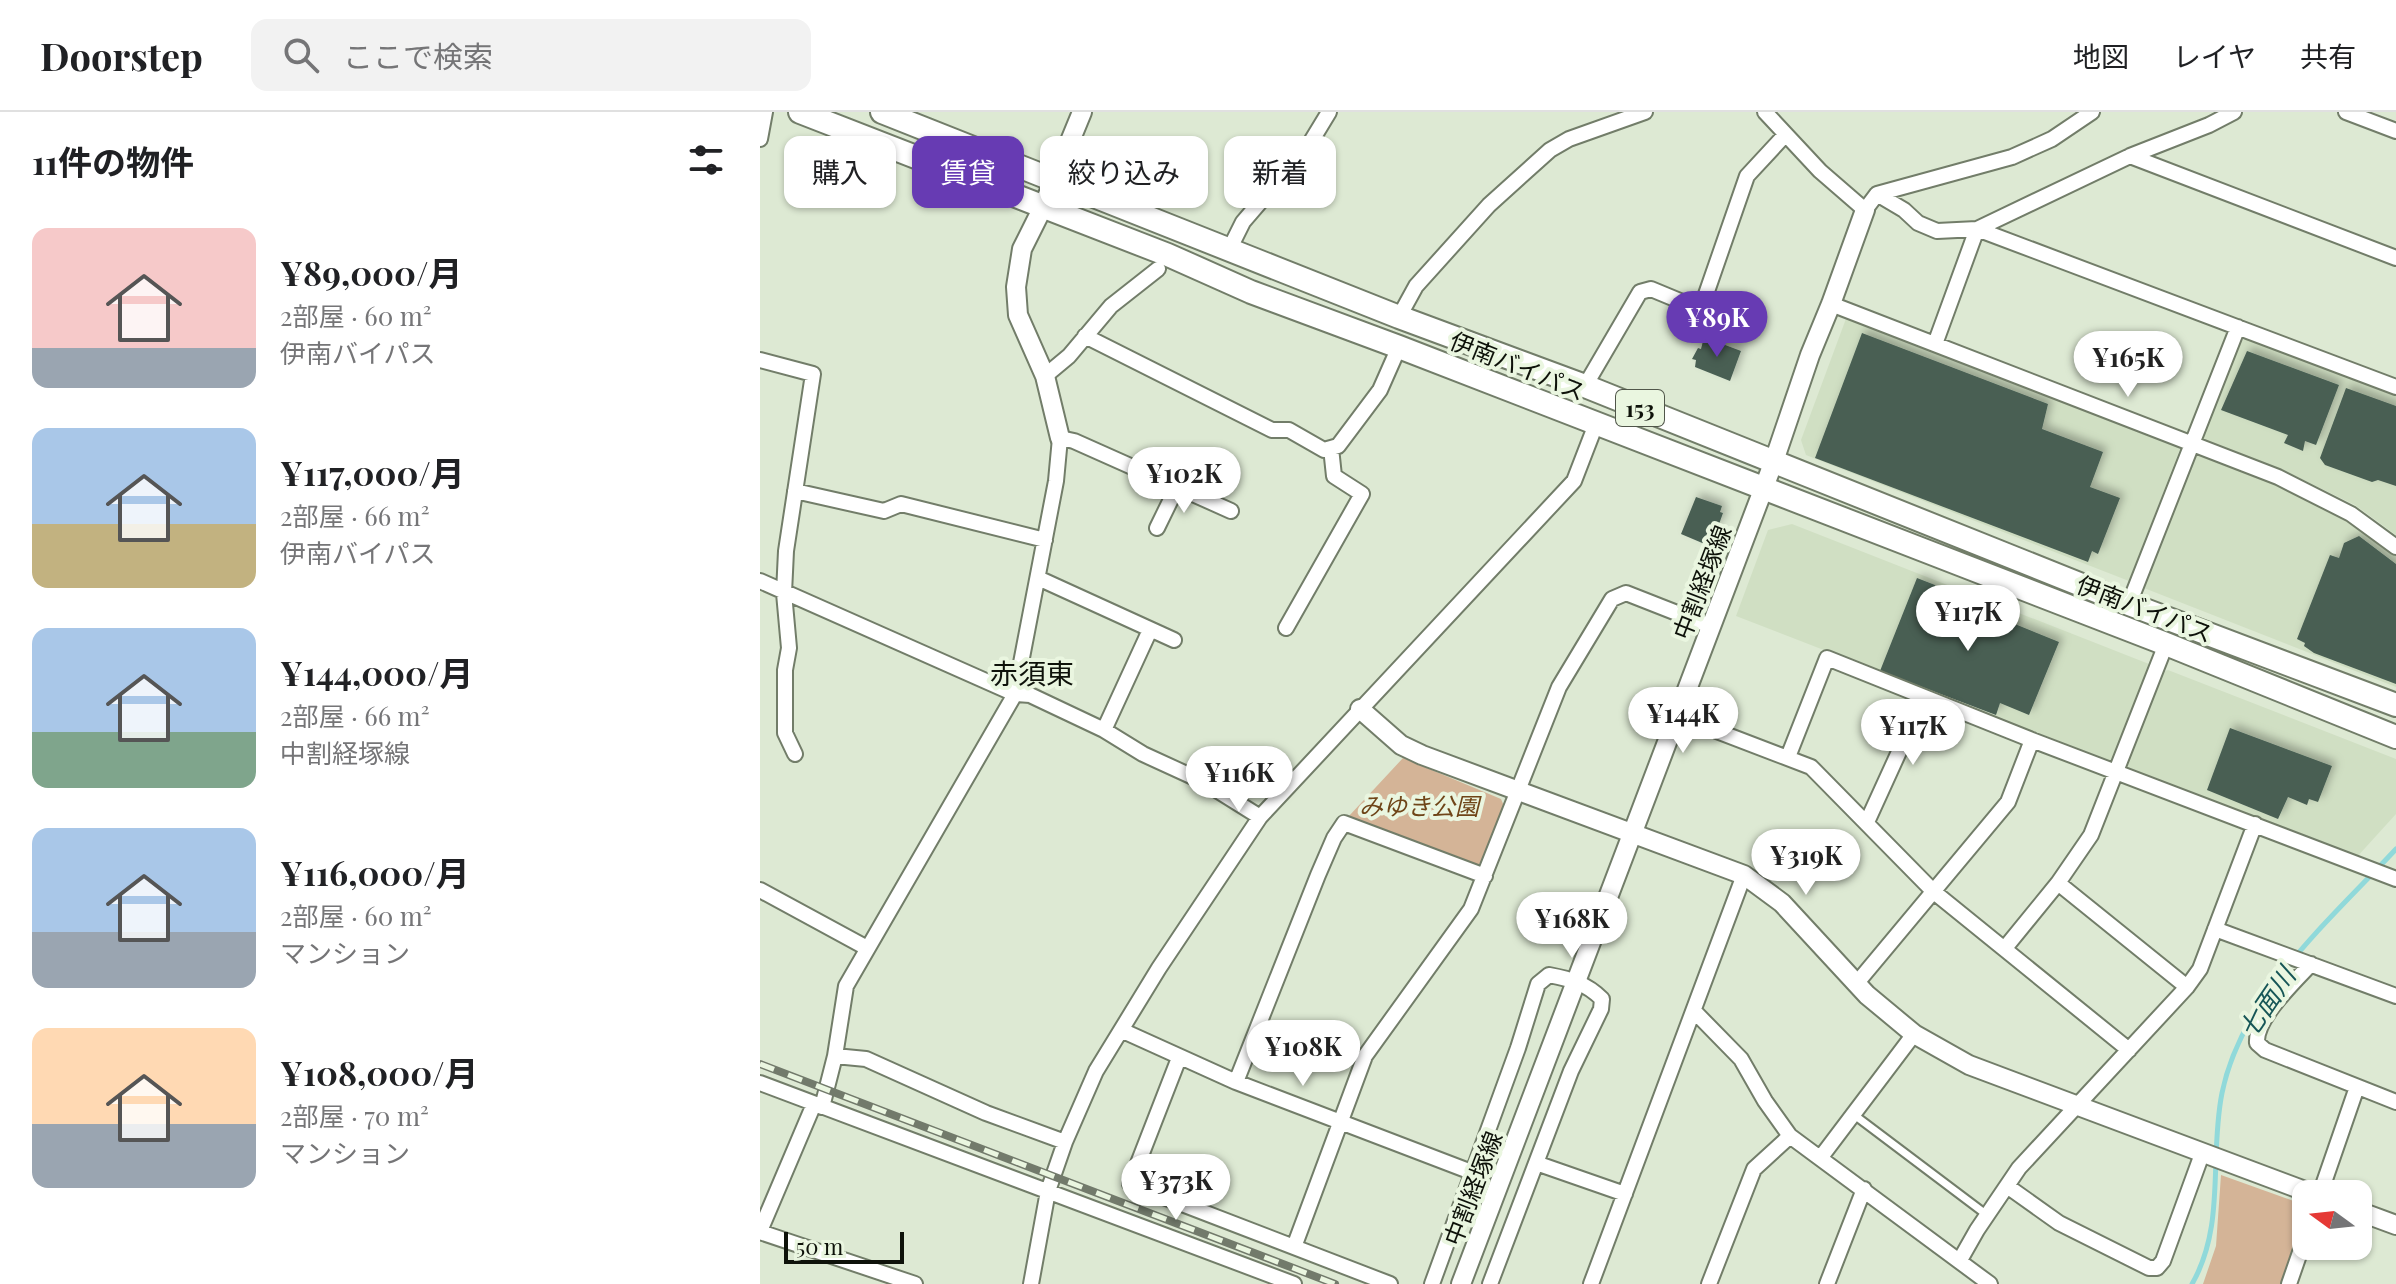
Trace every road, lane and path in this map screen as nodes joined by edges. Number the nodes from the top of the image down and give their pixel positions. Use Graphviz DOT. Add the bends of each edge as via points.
graph roads {
  1 [pos="765,112"];
  2 [pos="800,112"];
  3 [pos="882,112"];
  4 [pos="1082,112"];
  5 [pos="1329,112"];
  6 [pos="1645,112"];
  7 [pos="1765,112"];
  8 [pos="2092,112"];
  9 [pos="2234,112"];
  10 [pos="2346,112"];
  11 [pos="2396,131"];
  12 [pos="1785,135"];
  13 [pos="1072,136"];
  14 [pos="760,139"];
  15 [pos="2130,156"];
  16 [pos="1040,174"];
  17 [pos="1877,194"];
  18 [pos="1040,206"];
  19 [pos="1042,208"];
  20 [pos="1046,208"];
  21 [pos="1125,208"];
  22 [pos="1865,210"];
  23 [pos="1977,229"];
  24 [pos="1229,250"];
  25 [pos="2396,258"];
  26 [pos="1158,269"];
  27 [pos="1831,304"];
  28 [pos="1399,317"];
  29 [pos="2238,327"];
  30 [pos="1085,336"];
  31 [pos="1935,344"];
  32 [pos="1399,347"];
  33 [pos="760,360"];
  34 [pos="1045,376"];
  35 [pos="1585,386"];
  36 [pos="2396,387"];
  37 [pos="1596,424"];
  38 [pos="1060,438"];
  39 [pos="2192,444"];
  40 [pos="1331,448"];
  41 [pos="1774,461"];
  42 [pos="1177,487"];
  43 [pos="1764,488"];
  44 [pos="795,491"];
  45 [pos="1231,511"];
  46 [pos="1157,528"];
  47 [pos="1045,540"];
  48 [pos="2396,547"];
  49 [pos="1038,578"];
  50 [pos="760,581"];
  51 [pos="784,593"];
  52 [pos="2129,604"];
  53 [pos="1710,626"];
  54 [pos="1286,628"];
  55 [pos="1150,630"];
  56 [pos="1174,640"];
  57 [pos="2166,644"];
  58 [pos="1015,694"];
  59 [pos="1924,697"];
  60 [pos="2396,705"];
  61 [pos="1360,709"];
  62 [pos="1675,715"];
  63 [pos="1104,730"];
  64 [pos="2396,737"];
  65 [pos="2032,740"];
  66 [pos="795,754"];
  67 [pos="1788,757"];
  68 [pos="2117,772"];
  69 [pos="1517,790"];
  70 [pos="1260,817"];
  71 [pos="1867,822"];
  72 [pos="2255,824"];
  73 [pos="1632,832"];
  74 [pos="1744,875"];
  75 [pos="1485,876"];
  76 [pos="2391,877"];
  77 [pos="2058,883"];
  78 [pos="760,890"];
  79 [pos="1934,892"];
  80 [pos="2215,929"];
  81 [pos="867,948"];
  82 [pos="2005,948"];
  83 [pos="2308,963"];
  84 [pos="1577,981"];
  85 [pos="1856,984"];
  86 [pos="2187,987"];
  87 [pos="2396,996"];
  88 [pos="1694,1011"];
  89 [pos="1121,1030"];
  90 [pos="1914,1034"];
  91 [pos="2129,1050"];
  92 [pos="835,1056"];
  93 [pos="1179,1058"];
  94 [pos="1236,1082"];
  95 [pos="760,1083"];
  96 [pos="2357,1087"];
  97 [pos="2396,1102"];
  98 [pos="818,1106"];
  99 [pos="2077,1107"];
  100 [pos="1853,1114"];
  101 [pos="1340,1123"];
  102 [pos="1790,1136"];
  103 [pos="1065,1142"];
  104 [pos="2205,1154"];
  105 [pos="1821,1157"];
  106 [pos="1536,1163"];
  107 [pos="1474,1173"];
  108 [pos="2325,1180"];
  109 [pos="2007,1186"];
  110 [pos="2292,1186"];
  111 [pos="1864,1189"];
  112 [pos="1048,1191"];
  113 [pos="1625,1194"];
  114 [pos="1987,1215"];
  115 [pos="2372,1216"];
  116 [pos="2396,1225"];
  117 [pos="760,1231"];
  118 [pos="1294,1247"];
  119 [pos="1960,1260"];
  120 [pos="2297,1260"];
  121 [pos="915,1284"];
  122 [pos="1031,1284"];
  123 [pos="1294,1284"];
  124 [pos="1390,1284"];
  125 [pos="1432,1284"];
  126 [pos="1461,1284"];
  127 [pos="1490,1284"];
  128 [pos="1591,1284"];
  129 [pos="1709,1284"];
  130 [pos="1827,1284"];
  131 [pos="1990,1284"];
  132 [pos="2289,1284"];
  1 -- 14 [label="street"];
  2 -- 18 [label="highway, 伊南バイパス / 153"];
  3 -- 16 [label="highway, 伊南バイパス / 153"];
  4 -- 13 [label="street"];
  5 -- 24 [label="street" via="1309,145 1243,222"];
  6 -- 28 [label="street" via="1550,150 1489,205 1416,286"];
  7 -- 12 [label="street"];
  8 -- 17 [label="street" via="2012,157"];
  9 -- 15 [label="street"];
  10 -- 11 [label="street"];
  12 -- 22 [label="street"];
  12 -- 35 [label="street" via="1747,176 1704,300 1692,306 1651,289 1640,292"];
  15 -- 23 [label="street"];
  15 -- 25 [label="street"];
  17 -- 22 [label="street"];
  17 -- 23 [label="street" via="1937,231"];
  19 -- 34 [label="street" via="1022,249 1016,287 1018,315"];
  20 -- 32 [label="highway, 伊南バイパス / 153"];
  21 -- 24 [label="highway, 伊南バイパス / 153"];
  22 -- 27 [label="street, 中割経塚線"];
  23 -- 29 [label="street"];
  23 -- 31 [label="street"];
  24 -- 28 [label="highway, 伊南バイパス / 153"];
  26 -- 30 [label="street" via="1111,306"];
  27 -- 31 [label="street"];
  27 -- 41 [label="street, 中割経塚線"];
  28 -- 35 [label="highway, 伊南バイパス / 153"];
  29 -- 36 [label="street"];
  29 -- 39 [label="street"];
  30 -- 34 [label="street"];
  30 -- 40 [label="street" via="1272,430 1289,430 1324,450"];
  31 -- 39 [label="street"];
  32 -- 37 [label="highway, 伊南バイパス / 153"];
  32 -- 40 [label="street" via="1380,390 1338,446"];
  33 -- 44 [label="street" via="813,374"];
  34 -- 38 [label="street"];
  35 -- 41 [label="highway, 伊南バイパス / 153"];
  37 -- 43 [label="highway, 伊南バイパス / 153"];
  37 -- 61 [label="street" via="1574,481"];
  38 -- 42 [label="street"];
  38 -- 47 [label="street"];
  39 -- 48 [label="street" via="2290,483 2351,514"];
  39 -- 52 [label="street"];
  40 -- 54 [label="street" via="1334,476 1362,494"];
  41 -- 43 [label="street, 中割経塚線"];
  41 -- 52 [label="highway, 伊南バイパス / 153"];
  42 -- 45 [label="street"];
  42 -- 46 [label="street"];
  43 -- 53 [label="street, 中割経塚線"];
  43 -- 57 [label="highway, 伊南バイパス / 153"];
  44 -- 47 [label="street" via="884,511 901,504"];
  44 -- 51 [label="street"];
  47 -- 49 [label="street"];
  49 -- 55 [label="street"];
  49 -- 58 [label="street"];
  50 -- 51 [label="street"];
  51 -- 58 [label="street"];
  51 -- 66 [label="street" via="789,648 785,733"];
  52 -- 60 [label="highway, 伊南バイパス / 153"];
  53 -- 62 [label="street, 中割経塚線"];
  53 -- 69 [label="street" via="1626,593 1612,599 1559,687"];
  55 -- 56 [label="street"];
  55 -- 63 [label="street"];
  57 -- 64 [label="highway, 伊南バイパス / 153"];
  57 -- 68 [label="street"];
  58 -- 63 [label="street" via="1030,695"];
  58 -- 81 [label="street"];
  59 -- 65 [label="street"];
  59 -- 67 [label="street" via="1827,658"];
  59 -- 71 [label="street"];
  61 -- 69 [label="street" via="1401,745"];
  61 -- 70 [label="street"];
  62 -- 67 [label="street"];
  62 -- 73 [label="street, 中割経塚線"];
  63 -- 70 [label="street"];
  65 -- 68 [label="street"];
  65 -- 79 [label="street" via="2008,802"];
  67 -- 71 [label="street" via="1811,767"];
  68 -- 72 [label="street"];
  68 -- 77 [label="street" via="2091,835"];
  69 -- 73 [label="street"];
  69 -- 75 [label="street"];
  70 -- 89 [label="street"];
  71 -- 79 [label="street"];
  72 -- 76 [label="street"];
  72 -- 80 [label="street"];
  73 -- 74 [label="street"];
  73 -- 84 [label="street, 中割経塚線"];
  74 -- 85 [label="street" via="1782,903"];
  74 -- 88 [label="street"];
  75 -- 94 [label="street" via="1344,823"];
  75 -- 101 [label="street" via="1471,909 1365,1056"];
  77 -- 82 [label="street"];
  77 -- 86 [label="street"];
  78 -- 81 [label="street"];
  79 -- 82 [label="street"];
  79 -- 85 [label="street"];
  80 -- 83 [label="street"];
  80 -- 86 [label="street"];
  81 -- 92 [label="street" via="846,986"];
  82 -- 91 [label="street"];
  83 -- 87 [label="street"];
  83 -- 96 [label="street" via="2274,1005 2257,1043"];
  84 -- 106 [label="street" via="1602,999 1601,1009"];
  84 -- 107 [label="street" via="1549,975 1538,984"];
  84 -- 126 [label="street, 中割経塚線"];
  85 -- 90 [label="street"];
  86 -- 91 [label="street"];
  88 -- 102 [label="street" via="1741,1059"];
  88 -- 113 [label="street"];
  89 -- 93 [label="street"];
  89 -- 103 [label="street" via="1096,1071"];
  90 -- 99 [label="street" via="1969,1065"];
  90 -- 100 [label="street"];
  91 -- 99 [label="street"];
  92 -- 98 [label="street"];
  92 -- 103 [label="street" via="866,1059"];
  93 -- 94 [label="street"];
  93 -- 118 [label="street" via="1130,1184"];
  94 -- 101 [label="street"];
  95 -- 98 [label="street"];
  96 -- 97 [label="street"];
  96 -- 108 [label="street"];
  98 -- 112 [label="street"];
  98 -- 117 [label="street"];
  99 -- 104 [label="street"];
  99 -- 109 [label="street"];
  100 -- 105 [label="street"];
  100 -- 114 [label="lane"];
  101 -- 107 [label="street"];
  101 -- 118 [label="street"];
  102 -- 105 [label="street"];
  102 -- 129 [label="street" via="1754,1169"];
  103 -- 112 [label="street"];
  104 -- 109 [label="street" via="2157,1268 2059,1223"];
  104 -- 110 [label="street"];
  105 -- 111 [label="street"];
  106 -- 113 [label="street"];
  106 -- 127 [label="street"];
  107 -- 125 [label="street"];
  109 -- 114 [label="street"];
  111 -- 119 [label="street"];
  111 -- 130 [label="street"];
  112 -- 122 [label="street"];
  112 -- 123 [label="street"];
  113 -- 128 [label="street"];
  114 -- 119 [label="street"];
  115 -- 116 [label="street"];
  117 -- 121 [label="street"];
  118 -- 124 [label="street"];
  119 -- 131 [label="street"];
  120 -- 132 [label="street"];
}
